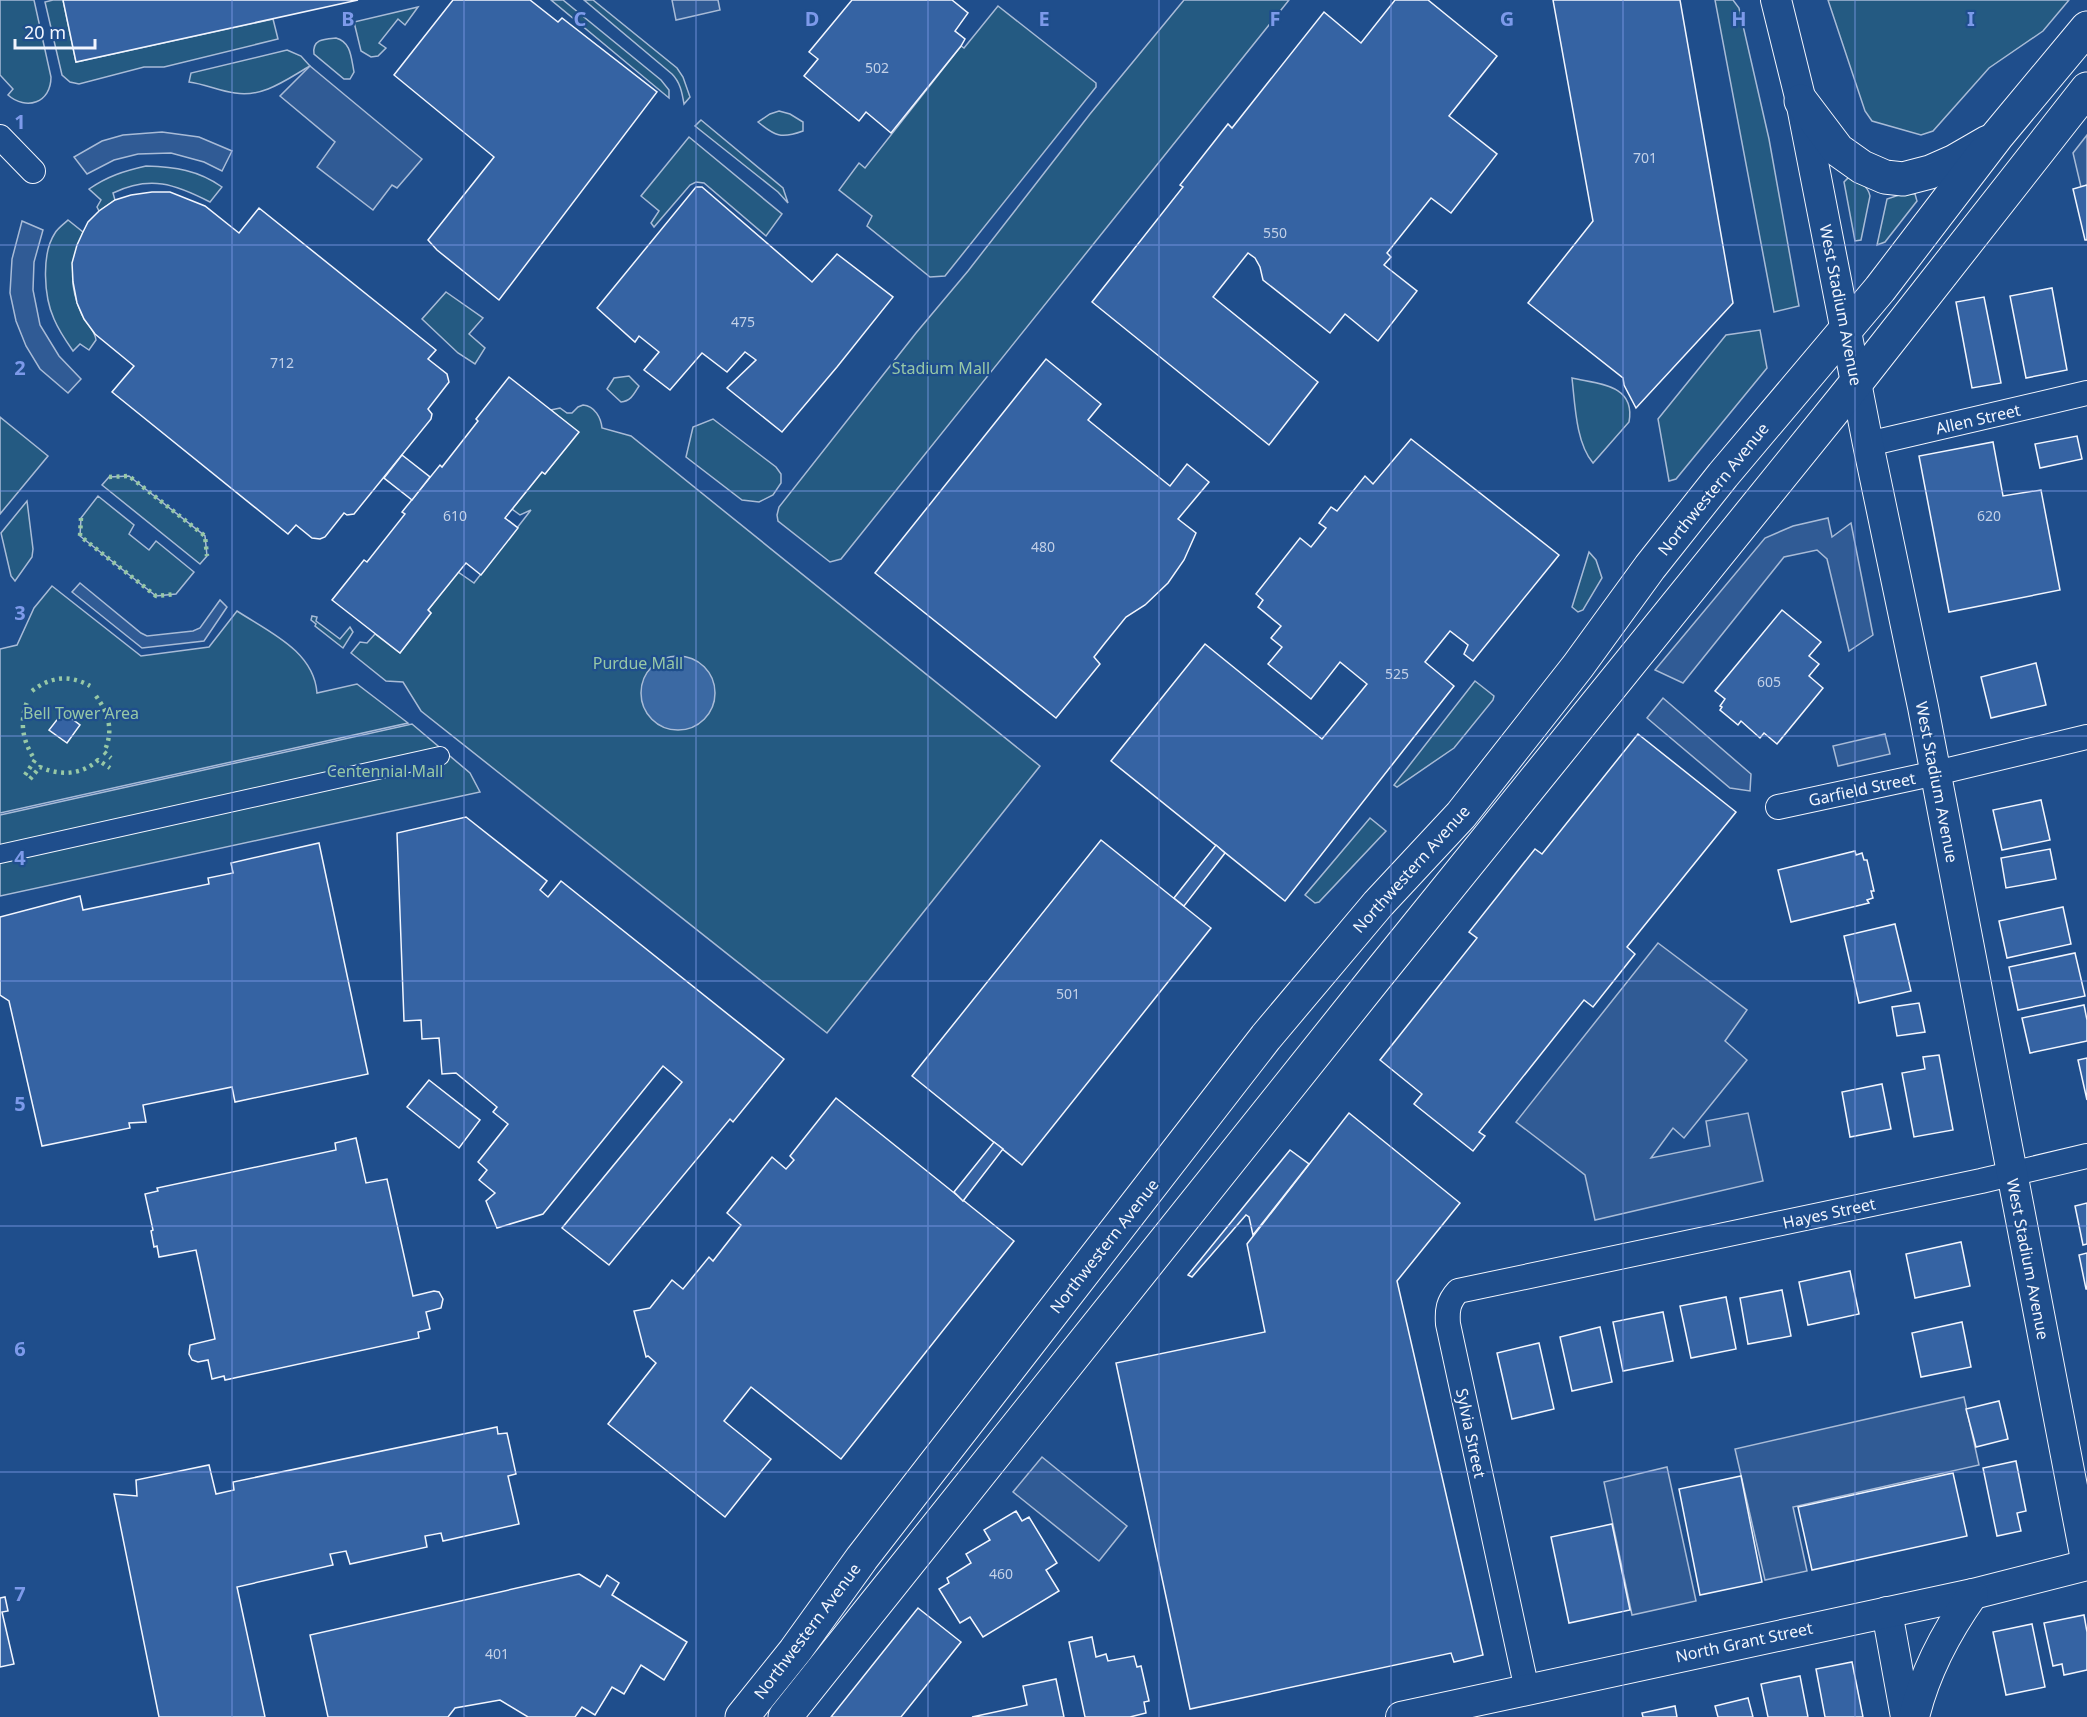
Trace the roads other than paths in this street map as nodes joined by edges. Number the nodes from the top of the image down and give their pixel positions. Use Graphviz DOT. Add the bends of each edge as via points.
graph roads {
  1 [pos="1776,0"];
  2 [pos="2087,28"];
  3 [pos="2087,89"];
  4 [pos="1801,101"];
  5 [pos="1998,136"];
  6 [pos="0,137"];
  7 [pos="33,171"];
  8 [pos="1846,329"];
  9 [pos="1856,383"];
  10 [pos="2087,393"];
  11 [pos="1868,444"];
  12 [pos="2087,737"];
  13 [pos="440,756"];
  14 [pos="1936,773"];
  15 [pos="1778,807"];
  16 [pos="0,854"];
  17 [pos="2087,1155"];
  18 [pos="2011,1174"];
  19 [pos="1570,1267"];
  20 [pos="2087,1565"];
  21 [pos="1973,1594"];
  22 [pos="1887,1612"];
  23 [pos="1527,1690"];
  24 [pos="1451,1712"];
  25 [pos="742,1717"];
  26 [pos="785,1717"];
  27 [pos="1401,1717"];
  28 [pos="1906,1717"];
  29 [pos="1914,1717"];
  1 -- 4 [label="street, West Stadium Avenue"];
  2 -- 5 [label="main road, Northwestern Avenue"];
  3 -- 9 [label="main road"];
  4 -- 5 [label="main road" via="1838,150 1885,177 1930,172"];
  4 -- 8 [label="street, West Stadium Avenue"];
  5 -- 8 [label="main road, Northwestern Avenue"];
  6 -- 7 [label="street"];
  8 -- 9 [label="street, West Stadium Avenue"];
  8 -- 25 [label="main road, Northwestern Avenue" via="1672,539 1461,815 1378,904 1266,1037"];
  9 -- 11 [label="street, West Stadium Avenue"];
  9 -- 26 [label="main road"];
  10 -- 11 [label="street, Allen Street"];
  11 -- 14 [label="street, West Stadium Avenue"];
  12 -- 14 [label="street, Garfield Street"];
  13 -- 16 [label="street"];
  14 -- 15 [label="street, Garfield Street"];
  14 -- 18 [label="street, West Stadium Avenue"];
  17 -- 18 [label="street, Hayes Street"];
  18 -- 19 [label="street, Hayes Street"];
  18 -- 20 [label="street, West Stadium Avenue"];
  19 -- 23 [label="street, Sylvia Street" via="1458,1291 1447,1310"];
  20 -- 21 [label="street, North Grant Street"];
  21 -- 22 [label="street, North Grant Street"];
  21 -- 29 [label="street" via="1931,1663"];
  22 -- 23 [label="street, North Grant Street"];
  22 -- 28 [label="street"];
  23 -- 24 [label="street, North Grant Street"];
  24 -- 27 [label="street, North Grant Street"];
}
